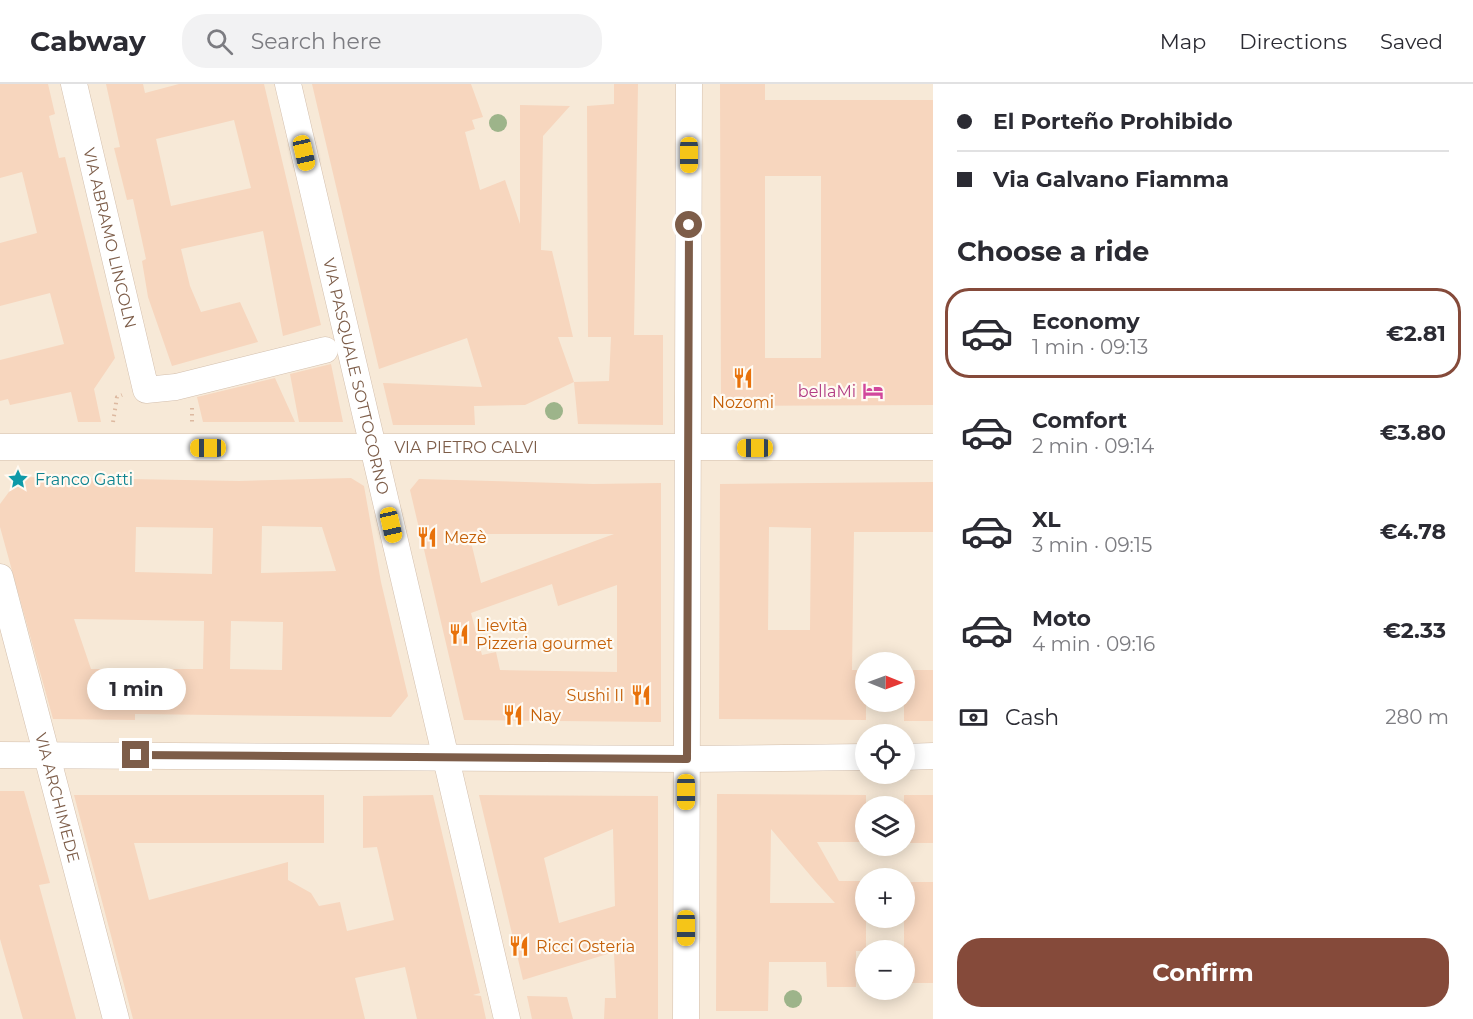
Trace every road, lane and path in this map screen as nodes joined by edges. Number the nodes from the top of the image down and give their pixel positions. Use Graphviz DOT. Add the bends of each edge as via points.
graph roads {
  1 [pos="74,84"];
  2 [pos="288,84"];
  3 [pos="689,84"];
  4 [pos="325,350"];
  5 [pos="0,447"];
  6 [pos="933,447"];
  7 [pos="374,449"];
  8 [pos="689,449"];
  9 [pos="0,577"];
  10 [pos="47,754"];
  11 [pos="0,755"];
  12 [pos="445,755"];
  13 [pos="933,756"];
  14 [pos="855,757"];
  15 [pos="915,757"];
  16 [pos="687,759"];
  17 [pos="116,1019"];
  18 [pos="507,1019"];
  19 [pos="686,1019"];
  1 -- 4 [label="street, VIA ABRAMO LINCOLN" via="146,390 176,387"];
  2 -- 7 [label="street, VIA PASQUALE SOTTOCORNO"];
  3 -- 8 [label="street"];
  5 -- 7 [label="street, VIA PIETRO CALVI"];
  6 -- 8 [label="street, VIA PIETRO CALVI"];
  7 -- 8 [label="street, VIA PIETRO CALVI"];
  7 -- 12 [label="street, VIA PASQUALE SOTTOCORNO"];
  8 -- 16 [label="street"];
  9 -- 10 [label="street, VIA ARCHIMEDE"];
  10 -- 11 [label="street"];
  10 -- 12 [label="street"];
  10 -- 17 [label="street, VIA ARCHIMEDE"];
  12 -- 16 [label="street"];
  12 -- 18 [label="street, VIA PASQUALE SOTTOCORNO"];
  13 -- 15 [label="street"];
  14 -- 16 [label="street"];
  16 -- 19 [label="street"];
}
